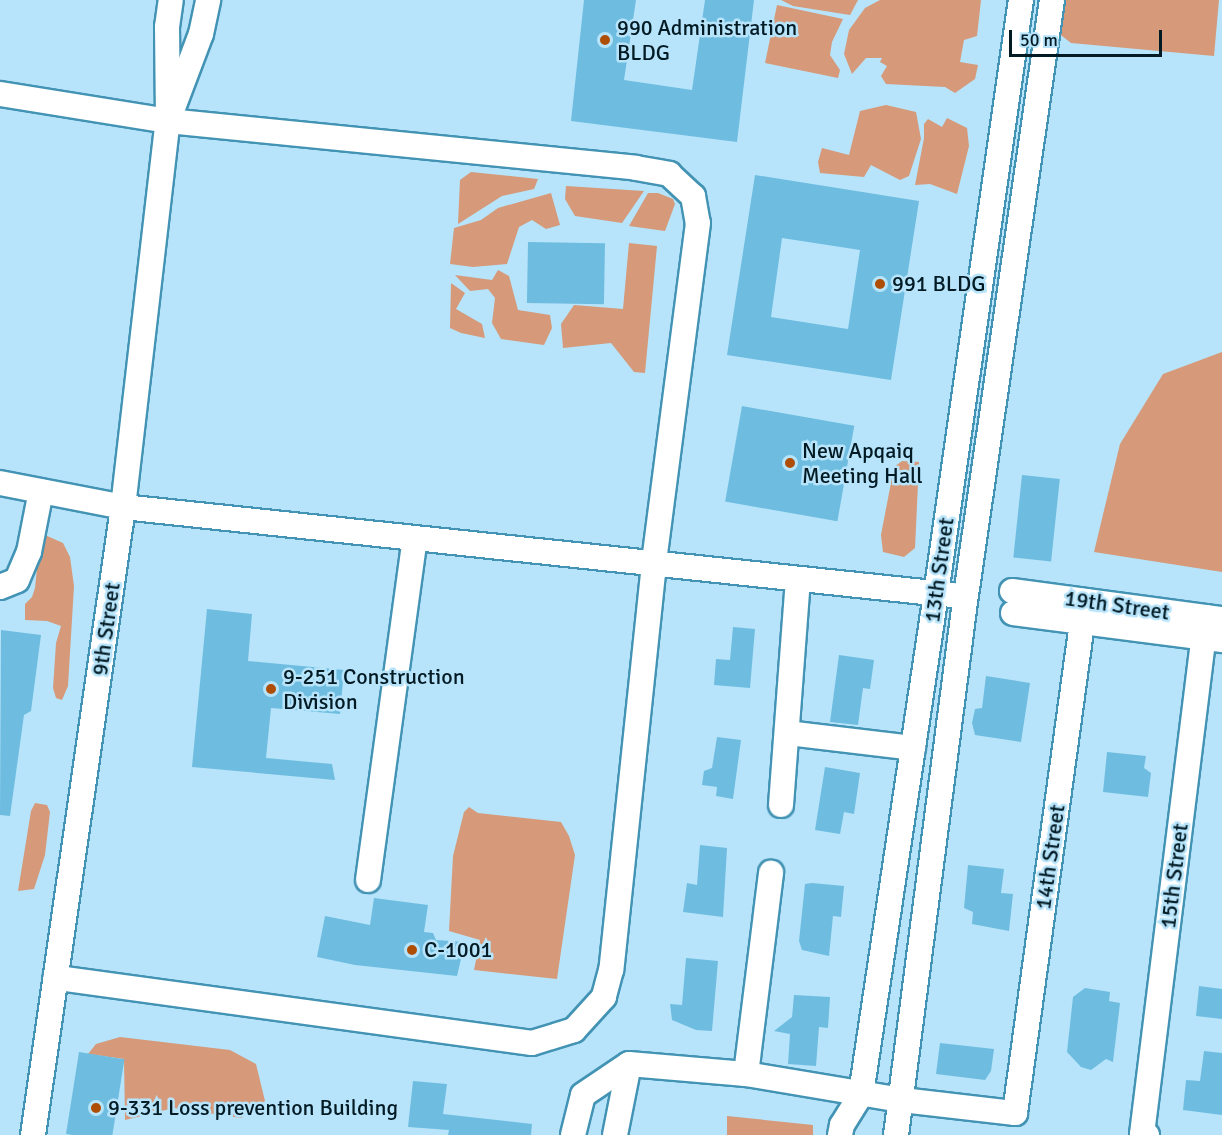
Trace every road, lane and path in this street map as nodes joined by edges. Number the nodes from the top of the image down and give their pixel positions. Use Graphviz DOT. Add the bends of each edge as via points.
graph roads {
  1 [pos="171,0"];
  2 [pos="208,0"];
  3 [pos="1021,0"];
  4 [pos="1052,0"];
  5 [pos="0,94"];
  6 [pos="168,121"];
  7 [pos="0,483"];
  8 [pos="41,491"];
  9 [pos="123,507"];
  10 [pos="415,539"];
  11 [pos="654,564"];
  12 [pos="798,580"];
  13 [pos="0,587"];
  14 [pos="936,594"];
  15 [pos="966,597"];
  16 [pos="1012,602"];
  17 [pos="1083,612"];
  18 [pos="1214,629"];
  19 [pos="788,733"];
  20 [pos="913,748"];
  21 [pos="781,804"];
  22 [pos="771,873"];
  23 [pos="368,880"];
  24 [pos="55,978"];
  25 [pos="629,1064"];
  26 [pos="746,1074"];
  27 [pos="861,1094"];
  28 [pos="902,1100"];
  29 [pos="33,1135"];
  30 [pos="573,1135"];
  31 [pos="615,1135"];
  32 [pos="840,1135"];
  33 [pos="897,1135"];
  34 [pos="1145,1135"];
  1 -- 6 [label="street" via="167,27"];
  2 -- 6 [label="street" via="201,34"];
  3 -- 14 [label="street, 13th Street"];
  4 -- 15 [label="street, 13th Street"];
  5 -- 6 [label="street"];
  6 -- 9 [label="street, 9th Street"];
  6 -- 11 [label="street" via="669,174 693,196 698,223"];
  7 -- 8 [label="street"];
  8 -- 9 [label="street"];
  8 -- 13 [label="street" via="29,552 17,580"];
  9 -- 10 [label="street"];
  9 -- 24 [label="street, 9th Street"];
  10 -- 11 [label="street"];
  10 -- 23 [label="street"];
  11 -- 12 [label="street"];
  11 -- 24 [label="street" via="611,970 604,997 574,1030 532,1043"];
  12 -- 14 [label="street"];
  12 -- 19 [label="street"];
  14 -- 15 [label="street"];
  14 -- 20 [label="street, 13th Street"];
  15 -- 28 [label="street, 13th Street"];
  16 -- 17 [label="street, 19th Street"];
  17 -- 18 [label="street, 19th Street"];
  17 -- 28 [label="street, 14th Street" via="1015,1113"];
  18 -- 34 [label="street, 15th Street"];
  19 -- 20 [label="street"];
  19 -- 21 [label="street"];
  20 -- 27 [label="street, 13th Street"];
  22 -- 26 [label="street"];
  24 -- 29 [label="street, 9th Street"];
  25 -- 26 [label="street"];
  25 -- 30 [label="street" via="583,1095"];
  25 -- 31 [label="street"];
  26 -- 27 [label="street"];
  27 -- 28 [label="street"];
  27 -- 32 [label="street, 13th Street"];
  28 -- 33 [label="street, 13th Street"];
}
